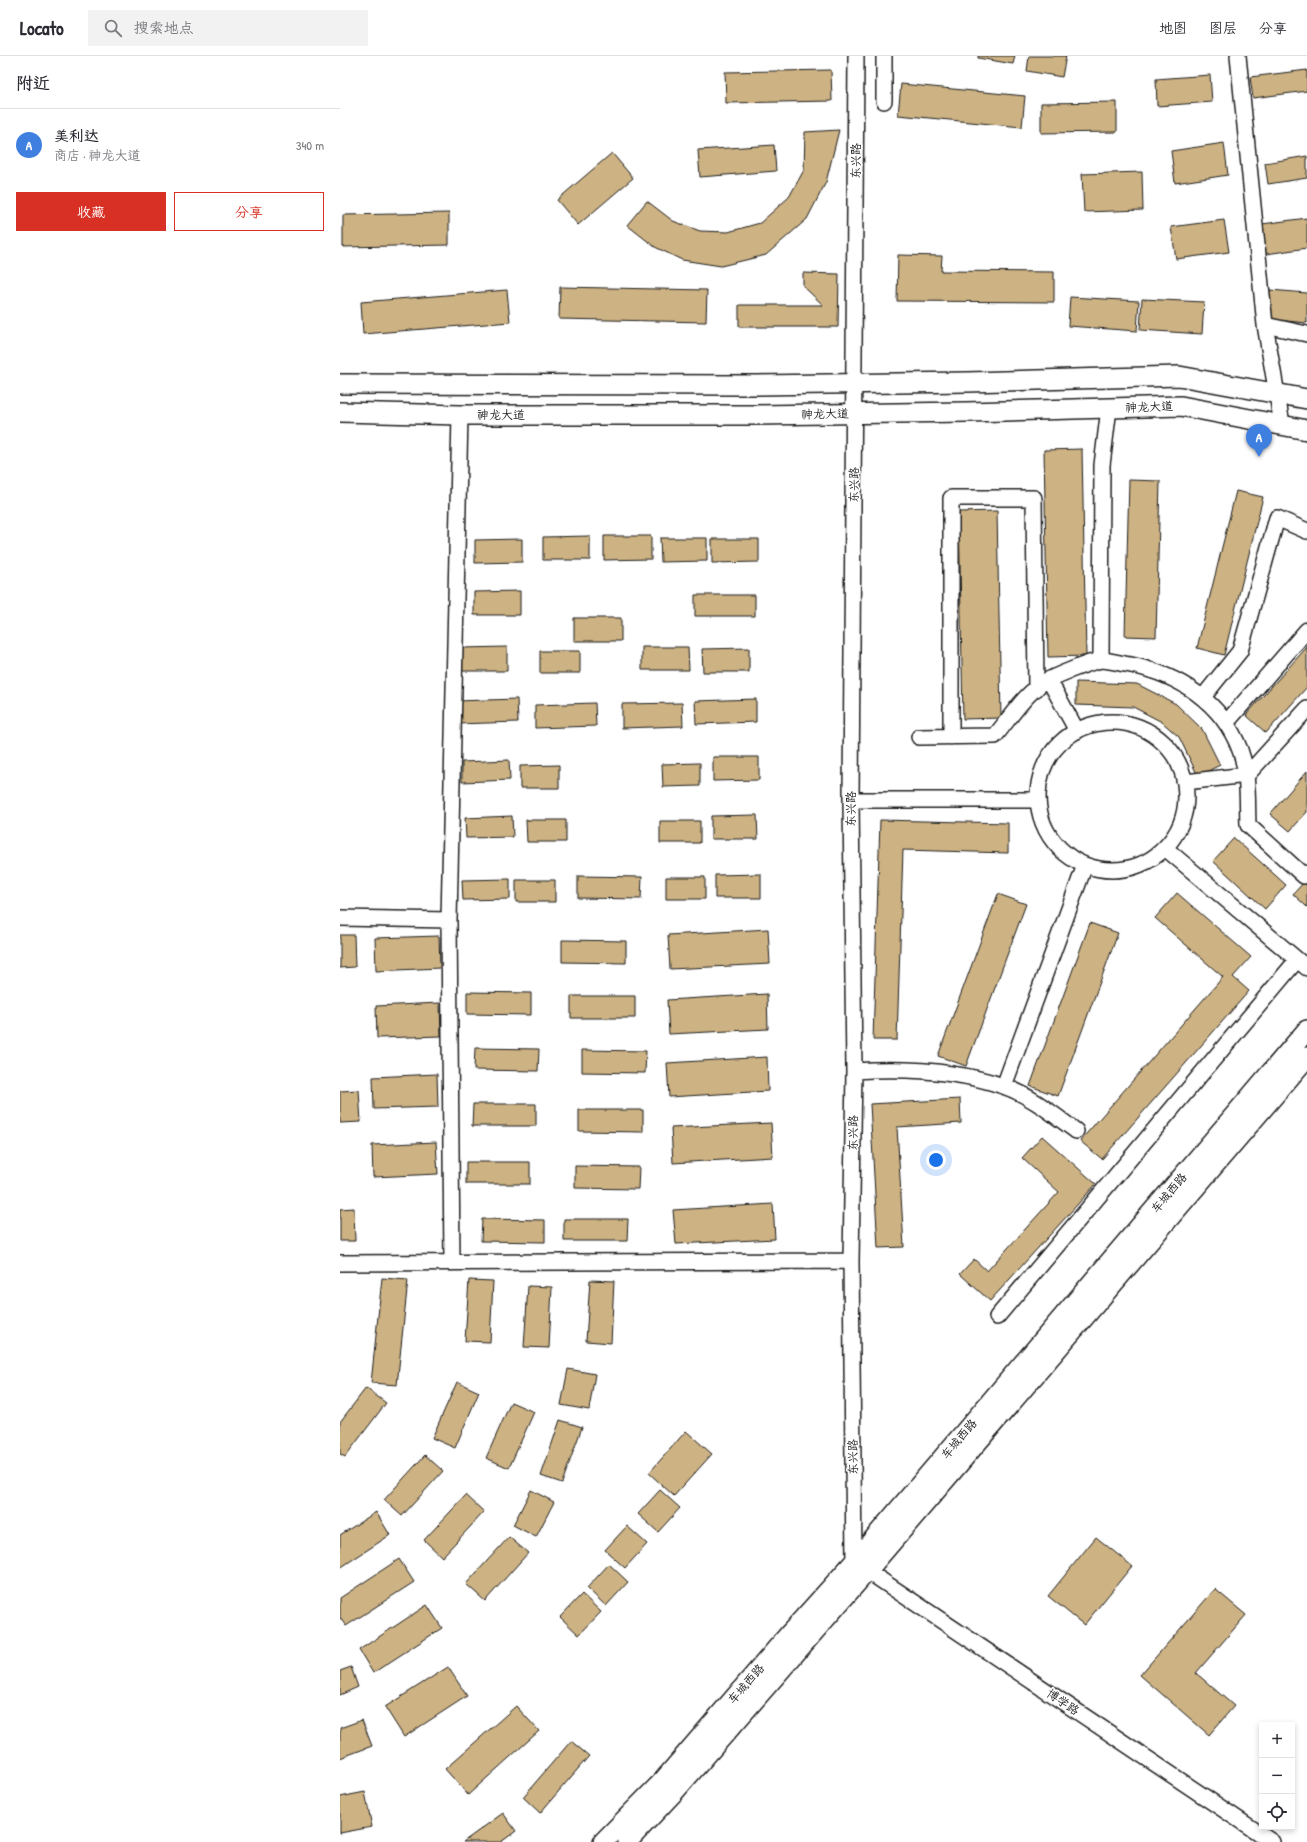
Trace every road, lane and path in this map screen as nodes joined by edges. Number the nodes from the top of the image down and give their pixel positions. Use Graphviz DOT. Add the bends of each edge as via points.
graph roads {
  1 [pos="856,56"];
  2 [pos="884,56"];
  3 [pos="1238,56"];
  4 [pos="884,101"];
  5 [pos="1265,325"];
  6 [pos="1307,334"];
  7 [pos="855,383"];
  8 [pos="340,384"];
  9 [pos="1276,393"];
  10 [pos="1307,399"];
  11 [pos="1108,408"];
  12 [pos="340,412"];
  13 [pos="855,413"];
  14 [pos="460,415"];
  15 [pos="1282,424"];
  16 [pos="1307,430"];
  17 [pos="1307,531"];
  18 [pos="1307,630"];
  19 [pos="1101,660"];
  20 [pos="1049,680"];
  21 [pos="1036,689"];
  22 [pos="1204,697"];
  23 [pos="1307,709"];
  24 [pos="1226,722"];
  25 [pos="1077,731"];
  26 [pos="919,737"];
  27 [pos="951,737"];
  28 [pos="1246,775"];
  29 [pos="1185,782"];
  30 [pos="851,800"];
  31 [pos="1038,800"];
  32 [pos="1165,848"];
  33 [pos="1085,865"];
  34 [pos="1307,873"];
  35 [pos="340,918"];
  36 [pos="449,920"];
  37 [pos="1302,964"];
  38 [pos="1307,1030"];
  39 [pos="1307,1057"];
  40 [pos="854,1071"];
  41 [pos="1004,1086"];
  42 [pos="1076,1130"];
  43 [pos="851,1261"];
  44 [pos="452,1263"];
  45 [pos="340,1264"];
  46 [pos="997,1317"];
  47 [pos="861,1567"];
  48 [pos="603,1842"];
  49 [pos="627,1842"];
  50 [pos="1272,1842"];
  1 -- 7 [label="street, 东兴路"];
  2 -- 4 [label="street"];
  3 -- 5 [label="street"];
  5 -- 6 [label="street"];
  5 -- 9 [label="street"];
  7 -- 8 [label="main road"];
  7 -- 9 [label="main road" via="1179,376"];
  7 -- 13 [label="street, 东兴路"];
  9 -- 10 [label="main road"];
  9 -- 15 [label="street"];
  11 -- 13 [label="main road, 神龙大道"];
  11 -- 15 [label="main road, 神龙大道" via="1181,406"];
  11 -- 19 [label="street" via="1102,465"];
  12 -- 14 [label="main road, 神龙大道"];
  13 -- 14 [label="main road, 神龙大道"];
  13 -- 30 [label="street, 东兴路"];
  14 -- 36 [label="street"];
  15 -- 16 [label="main road, 神龙大道"];
  17 -- 22 [label="street" via="1276,518 1240,651"];
  18 -- 24 [label="street"];
  19 -- 20 [label="street"];
  19 -- 22 [label="street" via="1151,669 1184,684"];
  20 -- 21 [label="street"];
  20 -- 25 [label="street"];
  21 -- 27 [label="street" via="1022,702 995,736"];
  21 -- 27 [label="street" via="1034,498 951,498"];
  22 -- 24 [label="street"];
  23 -- 28 [label="street"];
  24 -- 28 [label="street" via="1241,751"];
  25 -- 29 [label="street" via="1096,724 1116,722 1147,731 1168,747 1178,763"];
  25 -- 31 [label="street" via="1056,749 1044,767"];
  26 -- 27 [label="street"];
  28 -- 29 [label="street"];
  28 -- 34 [label="street" via="1248,825 1304,876"];
  29 -- 32 [label="street" via="1183,813 1178,828"];
  30 -- 31 [label="street"];
  30 -- 40 [label="street, 东兴路"];
  31 -- 33 [label="street" via="1041,817 1057,846"];
  32 -- 33 [label="street" via="1136,866 1119,870 1102,870"];
  32 -- 37 [label="street"];
  33 -- 41 [label="street"];
  35 -- 36 [label="street"];
  36 -- 44 [label="street"];
  37 -- 46 [label="street"];
  38 -- 47 [label="main road, 车城西路"];
  39 -- 47 [label="main road, 车城西路"];
  40 -- 41 [label="street" via="927,1070"];
  40 -- 43 [label="street, 东兴路"];
  41 -- 42 [label="street" via="1031,1100"];
  43 -- 44 [label="street"];
  43 -- 47 [label="street, 东兴路"];
  44 -- 45 [label="street"];
  47 -- 48 [label="main road, 车城西路" via="791,1632 662,1782"];
  47 -- 49 [label="main road, 车城西路" via="674,1792"];
  47 -- 50 [label="street, 博学路"];
}
